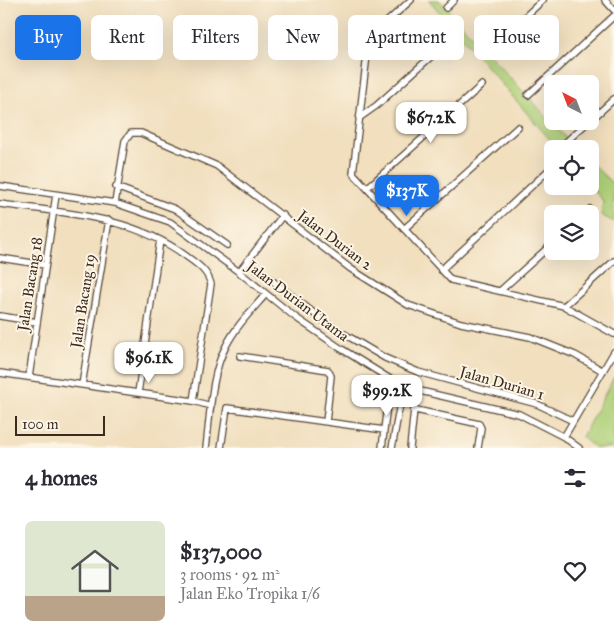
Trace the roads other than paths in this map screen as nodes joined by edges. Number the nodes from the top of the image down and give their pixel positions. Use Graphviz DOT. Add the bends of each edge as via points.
graph roads {
  1 [pos="411,0"];
  2 [pos="454,0"];
  3 [pos="543,0"];
  4 [pos="605,0"];
  5 [pos="446,8"];
  6 [pos="614,10"];
  7 [pos="527,15"];
  8 [pos="614,16"];
  9 [pos="428,60"];
  10 [pos="482,85"];
  11 [pos="528,95"];
  12 [pos="614,99"];
  13 [pos="599,113"];
  14 [pos="359,118"];
  15 [pos="518,127"];
  16 [pos="580,130"];
  17 [pos="568,140"];
  18 [pos="544,174"];
  19 [pos="0,186"];
  20 [pos="116,187"];
  21 [pos="367,188"];
  22 [pos="56,195"];
  23 [pos="115,203"];
  24 [pos="0,204"];
  25 [pos="54,212"];
  26 [pos="283,215"];
  27 [pos="108,220"];
  28 [pos="404,229"];
  29 [pos="160,240"];
  30 [pos="227,245"];
  31 [pos="544,251"];
  32 [pos="0,258"];
  33 [pos="247,261"];
  34 [pos="614,262"];
  35 [pos="46,264"];
  36 [pos="441,270"];
  37 [pos="239,272"];
  38 [pos="500,291"];
  39 [pos="266,294"];
  40 [pos="564,306"];
  41 [pos="0,316"];
  42 [pos="37,322"];
  43 [pos="614,334"];
  44 [pos="614,352"];
  45 [pos="240,356"];
  46 [pos="603,371"];
  47 [pos="0,373"];
  48 [pos="28,377"];
  49 [pos="82,385"];
  50 [pos="403,387"];
  51 [pos="416,390"];
  52 [pos="138,393"];
  53 [pos="388,396"];
  54 [pos="193,401"];
  55 [pos="211,406"];
  56 [pos="416,410"];
  57 [pos="573,421"];
  58 [pos="326,422"];
  59 [pos="384,430"];
  60 [pos="564,437"];
  61 [pos="206,448"];
  62 [pos="221,448"];
  63 [pos="382,448"];
  64 [pos="392,448"];
  65 [pos="410,448"];
  66 [pos="478,448"];
  67 [pos="579,448"];
  1 -- 14 [label="street" via="370,37"];
  2 -- 5 [label="street"];
  3 -- 7 [label="street"];
  4 -- 6 [label="street"];
  8 -- 11 [label="street"];
  9 -- 14 [label="street"];
  10 -- 21 [label="street"];
  12 -- 13 [label="street"];
  14 -- 21 [label="street" via="352,170"];
  15 -- 28 [label="street"];
  16 -- 17 [label="street"];
  18 -- 36 [label="street"];
  19 -- 22 [label="street, Jalan Durian Utama"];
  20 -- 23 [label="street, Jalan Durian 2"];
  20 -- 26 [label="street, Jalan Durian 2" via="125,141 127,136 136,132 208,161"];
  20 -- 30 [label="street" via="176,209"];
  21 -- 28 [label="street"];
  22 -- 23 [label="street, Jalan Durian Utama"];
  22 -- 25 [label="street, Jalan Bacang 18"];
  23 -- 37 [label="street, Jalan Durian Utama" via="170,222"];
  24 -- 25 [label="street"];
  25 -- 27 [label="street"];
  25 -- 35 [label="street, Jalan Bacang 18"];
  26 -- 33 [label="street"];
  26 -- 46 [label="street, Jalan Durian 2" via="351,269 408,305 460,323 530,337 575,354"];
  27 -- 29 [label="street" via="132,226"];
  27 -- 49 [label="street, Jalan Bacang 19"];
  28 -- 36 [label="street"];
  29 -- 52 [label="street"];
  29 -- 54 [label="street" via="201,267 211,284"];
  31 -- 38 [label="street"];
  32 -- 35 [label="street"];
  33 -- 37 [label="street"];
  33 -- 57 [label="street, Jalan Durian 1" via="329,325 385,358 418,372 537,404"];
  34 -- 40 [label="street"];
  35 -- 42 [label="street, Jalan Bacang 18"];
  36 -- 38 [label="street" via="452,281"];
  37 -- 39 [label="street, Jalan Durian Utama"];
  38 -- 40 [label="street"];
  39 -- 50 [label="street, Jalan Durian Utama" via="340,348"];
  39 -- 55 [label="street" via="225,346"];
  40 -- 43 [label="street"];
  41 -- 42 [label="street"];
  42 -- 48 [label="street, Jalan Bacang 18"];
  44 -- 46 [label="street"];
  45 -- 58 [label="street" via="328,370"];
  46 -- 57 [label="street"];
  47 -- 48 [label="street"];
  48 -- 49 [label="street"];
  49 -- 52 [label="street"];
  50 -- 51 [label="street, Jalan Durian Utama"];
  50 -- 64 [label="street"];
  51 -- 56 [label="street"];
  51 -- 60 [label="street, Jalan Durian Utama" via="519,414"];
  52 -- 54 [label="street"];
  53 -- 59 [label="street"];
  54 -- 55 [label="street"];
  55 -- 61 [label="street"];
  56 -- 65 [label="street"];
  56 -- 66 [label="street" via="479,424"];
  57 -- 60 [label="street"];
  58 -- 59 [label="street"];
  58 -- 62 [label="street" via="227,408"];
  59 -- 63 [label="street"];
  60 -- 67 [label="street, Jalan Durian Utama"];
}
